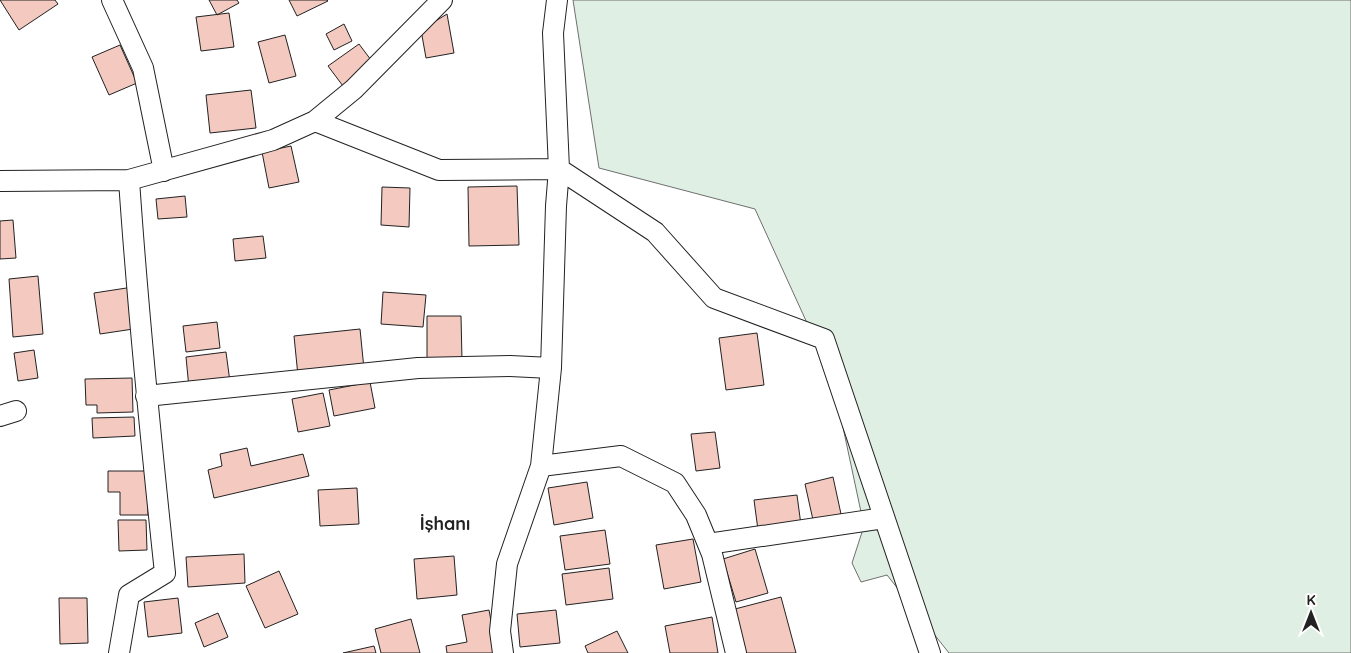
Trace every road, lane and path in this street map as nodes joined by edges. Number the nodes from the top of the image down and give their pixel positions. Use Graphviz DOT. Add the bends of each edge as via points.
graph roads {
  1 [pos="112,0"];
  2 [pos="442,0"];
  3 [pos="556,0"];
  4 [pos="316,122"];
  5 [pos="559,169"];
  6 [pos="164,171"];
  7 [pos="129,180"];
  8 [pos="0,181"];
  9 [pos="551,368"];
  10 [pos="146,396"];
  11 [pos="541,466"];
  12 [pos="884,518"];
  13 [pos="708,544"];
  14 [pos="119,653"];
  15 [pos="503,653"];
  16 [pos="736,653"];
  17 [pos="930,653"];
  1 -- 6 [label="street" via="143,68"];
  2 -- 4 [label="street" via="354,89"];
  3 -- 5 [label="street" via="553,33"];
  4 -- 5 [label="street" via="439,170"];
  4 -- 6 [label="street" via="272,140"];
  5 -- 9 [label="street"];
  5 -- 12 [label="street" via="655,232 714,298 824,339"];
  6 -- 7 [label="street"];
  7 -- 8 [label="street"];
  7 -- 10 [label="street"];
  9 -- 10 [label="street" via="418,368"];
  9 -- 11 [label="street"];
  10 -- 14 [label="street" via="166,573 130,595"];
  11 -- 13 [label="street" via="621,456 675,483 696,515"];
  11 -- 15 [label="street" via="507,564 500,631"];
  12 -- 13 [label="street"];
  12 -- 17 [label="street"];
  13 -- 16 [label="street"];
}
